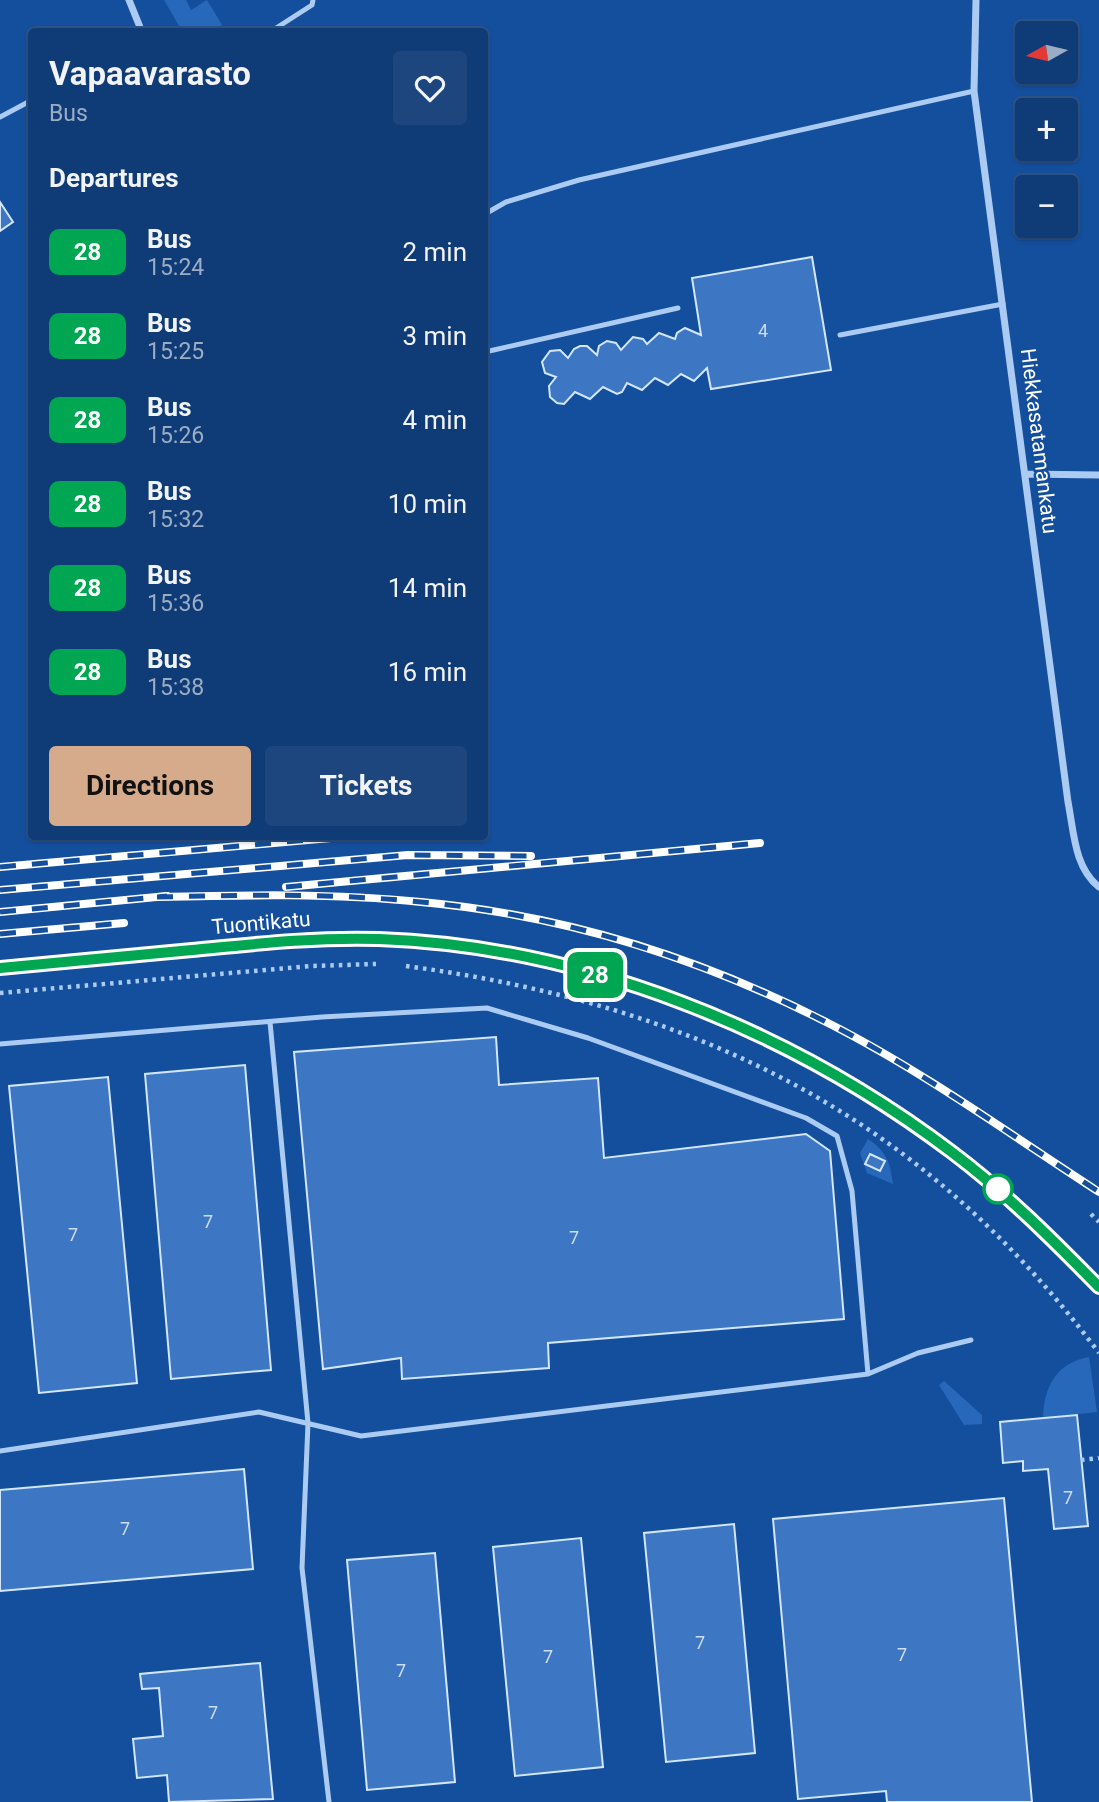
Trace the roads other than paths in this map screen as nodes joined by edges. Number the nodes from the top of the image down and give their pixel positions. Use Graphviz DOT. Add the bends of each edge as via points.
graph roads {
  1 [pos="129,0"];
  2 [pos="313,0"];
  3 [pos="976,0"];
  4 [pos="140,28"];
  5 [pos="276,28"];
  6 [pos="974,91"];
  7 [pos="28,102"];
  8 [pos="0,117"];
  9 [pos="488,212"];
  10 [pos="1003,304"];
  11 [pos="678,308"];
  12 [pos="839,335"];
  13 [pos="488,351"];
  14 [pos="1025,474"];
  15 [pos="1099,475"];
  16 [pos="1099,887"];
  17 [pos="0,968"];
  18 [pos="270,1022"];
  19 [pos="0,1044"];
  20 [pos="1099,1287"];
  21 [pos="971,1340"];
  22 [pos="868,1374"];
  23 [pos="308,1423"];
  24 [pos="0,1451"];
  25 [pos="329,1802"];
  1 -- 4 [label="street"];
  2 -- 5 [label="lane"];
  3 -- 6 [label="street, Hiekkasatamankatu"];
  6 -- 9 [label="lane" via="579,180 506,202"];
  6 -- 10 [label="street, Hiekkasatamankatu"];
  7 -- 8 [label="lane"];
  10 -- 12 [label="lane"];
  10 -- 14 [label="street, Hiekkasatamankatu"];
  11 -- 13 [label="lane"];
  14 -- 15 [label="street"];
  14 -- 16 [label="street, Hiekkasatamankatu" via="1068,802 1079,859"];
  17 -- 20 [label="street, Tuontikatu" via="317,939 377,939 458,947 594,975 744,1030 862,1091 977,1172"];
  18 -- 19 [label="lane"];
  18 -- 22 [label="lane" via="487,1008 588,1038 806,1118 827,1130 837,1136 852,1191"];
  18 -- 23 [label="lane"];
  21 -- 22 [label="lane" via="918,1353"];
  22 -- 23 [label="lane" via="361,1436"];
  23 -- 24 [label="lane" via="259,1412"];
  23 -- 25 [label="lane" via="302,1568"];
}
